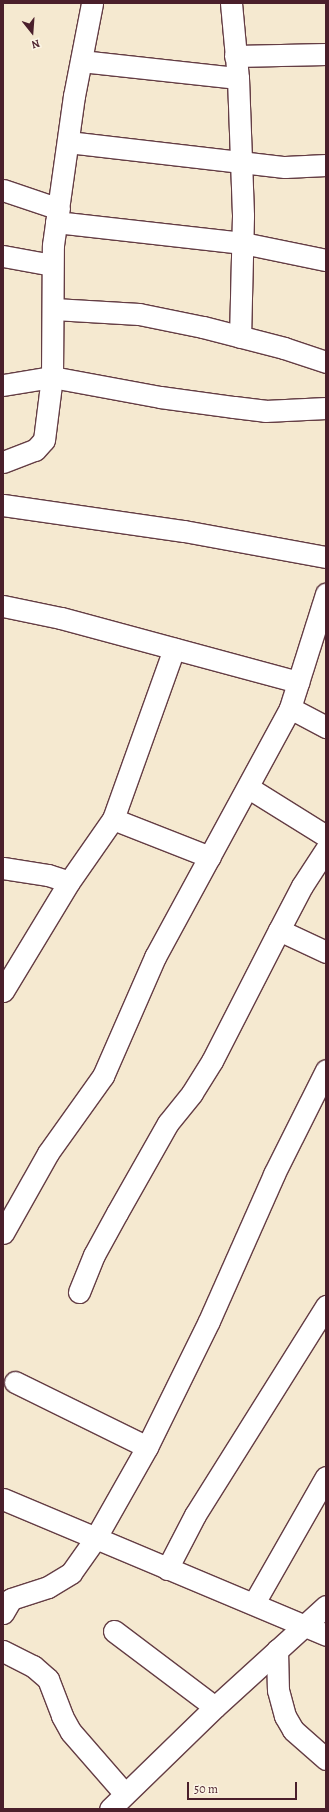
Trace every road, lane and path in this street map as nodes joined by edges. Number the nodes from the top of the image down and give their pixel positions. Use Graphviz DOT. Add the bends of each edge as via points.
graph roads {
  1 [pos="92,3"];
  2 [pos="231,3"];
  3 [pos="326,54"];
  4 [pos="235,56"];
  5 [pos="81,61"];
  6 [pos="238,78"];
  7 [pos="68,142"];
  8 [pos="241,162"];
  9 [pos="326,165"];
  10 [pos="3,190"];
  11 [pos="57,216"];
  12 [pos="243,243"];
  13 [pos="3,256"];
  14 [pos="326,260"];
  15 [pos="52,265"];
  16 [pos="54,309"];
  17 [pos="240,337"];
  18 [pos="326,362"];
  19 [pos="52,377"];
  20 [pos="3,385"];
  21 [pos="326,408"];
  22 [pos="3,462"];
  23 [pos="3,505"];
  24 [pos="326,557"];
  25 [pos="326,594"];
  26 [pos="3,606"];
  27 [pos="174,649"];
  28 [pos="299,682"];
  29 [pos="290,708"];
  30 [pos="326,727"];
  31 [pos="249,788"];
  32 [pos="113,819"];
  33 [pos="326,836"];
  34 [pos="326,849"];
  35 [pos="210,857"];
  36 [pos="3,868"];
  37 [pos="69,882"];
  38 [pos="279,930"];
  39 [pos="326,952"];
  40 [pos="3,991"];
  41 [pos="326,1070"];
  42 [pos="3,1233"];
  43 [pos="79,1292"];
  44 [pos="326,1306"];
  45 [pos="15,1382"];
  46 [pos="147,1447"];
  47 [pos="323,1486"];
  48 [pos="3,1499"];
  49 [pos="95,1539"];
  50 [pos="167,1569"];
  51 [pos="254,1604"];
  52 [pos="326,1606"];
  53 [pos="3,1613"];
  54 [pos="304,1626"];
  55 [pos="114,1631"];
  56 [pos="326,1635"];
  57 [pos="277,1650"];
  58 [pos="3,1651"];
  59 [pos="214,1707"];
  60 [pos="326,1759"];
  61 [pos="125,1794"];
  62 [pos="110,1809"];
  1 -- 5 [label="street"];
  2 -- 4 [label="street"];
  3 -- 4 [label="street"];
  4 -- 6 [label="street"];
  5 -- 6 [label="street"];
  5 -- 7 [label="street"];
  6 -- 8 [label="street"];
  7 -- 8 [label="street"];
  7 -- 11 [label="street"];
  8 -- 9 [label="street" via="285,166"];
  8 -- 12 [label="street"];
  10 -- 11 [label="street"];
  11 -- 12 [label="street"];
  11 -- 15 [label="street"];
  12 -- 14 [label="street"];
  12 -- 17 [label="street"];
  13 -- 15 [label="street"];
  15 -- 16 [label="street"];
  16 -- 17 [label="street" via="139,314"];
  16 -- 19 [label="street"];
  17 -- 18 [label="street"];
  19 -- 20 [label="street"];
  19 -- 21 [label="street" via="160,397 234,407 272,411"];
  19 -- 22 [label="street" via="44,440 35,450"];
  23 -- 24 [label="street" via="176,530"];
  25 -- 28 [label="street"];
  26 -- 27 [label="street"];
  27 -- 28 [label="street"];
  27 -- 32 [label="street"];
  28 -- 29 [label="street"];
  29 -- 30 [label="street"];
  29 -- 31 [label="street"];
  31 -- 33 [label="street"];
  31 -- 35 [label="street"];
  32 -- 35 [label="street"];
  32 -- 37 [label="street"];
  34 -- 38 [label="street" via="302,886"];
  35 -- 42 [label="street" via="155,957 103,1076 48,1152"];
  36 -- 37 [label="street" via="48,875"];
  37 -- 40 [label="street"];
  38 -- 39 [label="street"];
  38 -- 43 [label="street" via="212,1061 192,1093 168,1123 117,1213 94,1255"];
  41 -- 46 [label="street" via="274,1174 209,1321"];
  44 -- 50 [label="street" via="195,1514"];
  45 -- 46 [label="street"];
  46 -- 49 [label="street"];
  47 -- 51 [label="street"];
  48 -- 49 [label="street"];
  49 -- 50 [label="street"];
  49 -- 53 [label="street" via="71,1573 48,1587 11,1599"];
  50 -- 51 [label="street"];
  51 -- 54 [label="street"];
  52 -- 54 [label="street"];
  54 -- 56 [label="street"];
  54 -- 57 [label="street"];
  55 -- 59 [label="street"];
  57 -- 59 [label="street"];
  57 -- 60 [label="street" via="278,1690 286,1716 293,1730"];
  58 -- 61 [label="street" via="33,1666 48,1679 62,1716 72,1732"];
  59 -- 61 [label="street"];
  61 -- 62 [label="street"];
}
